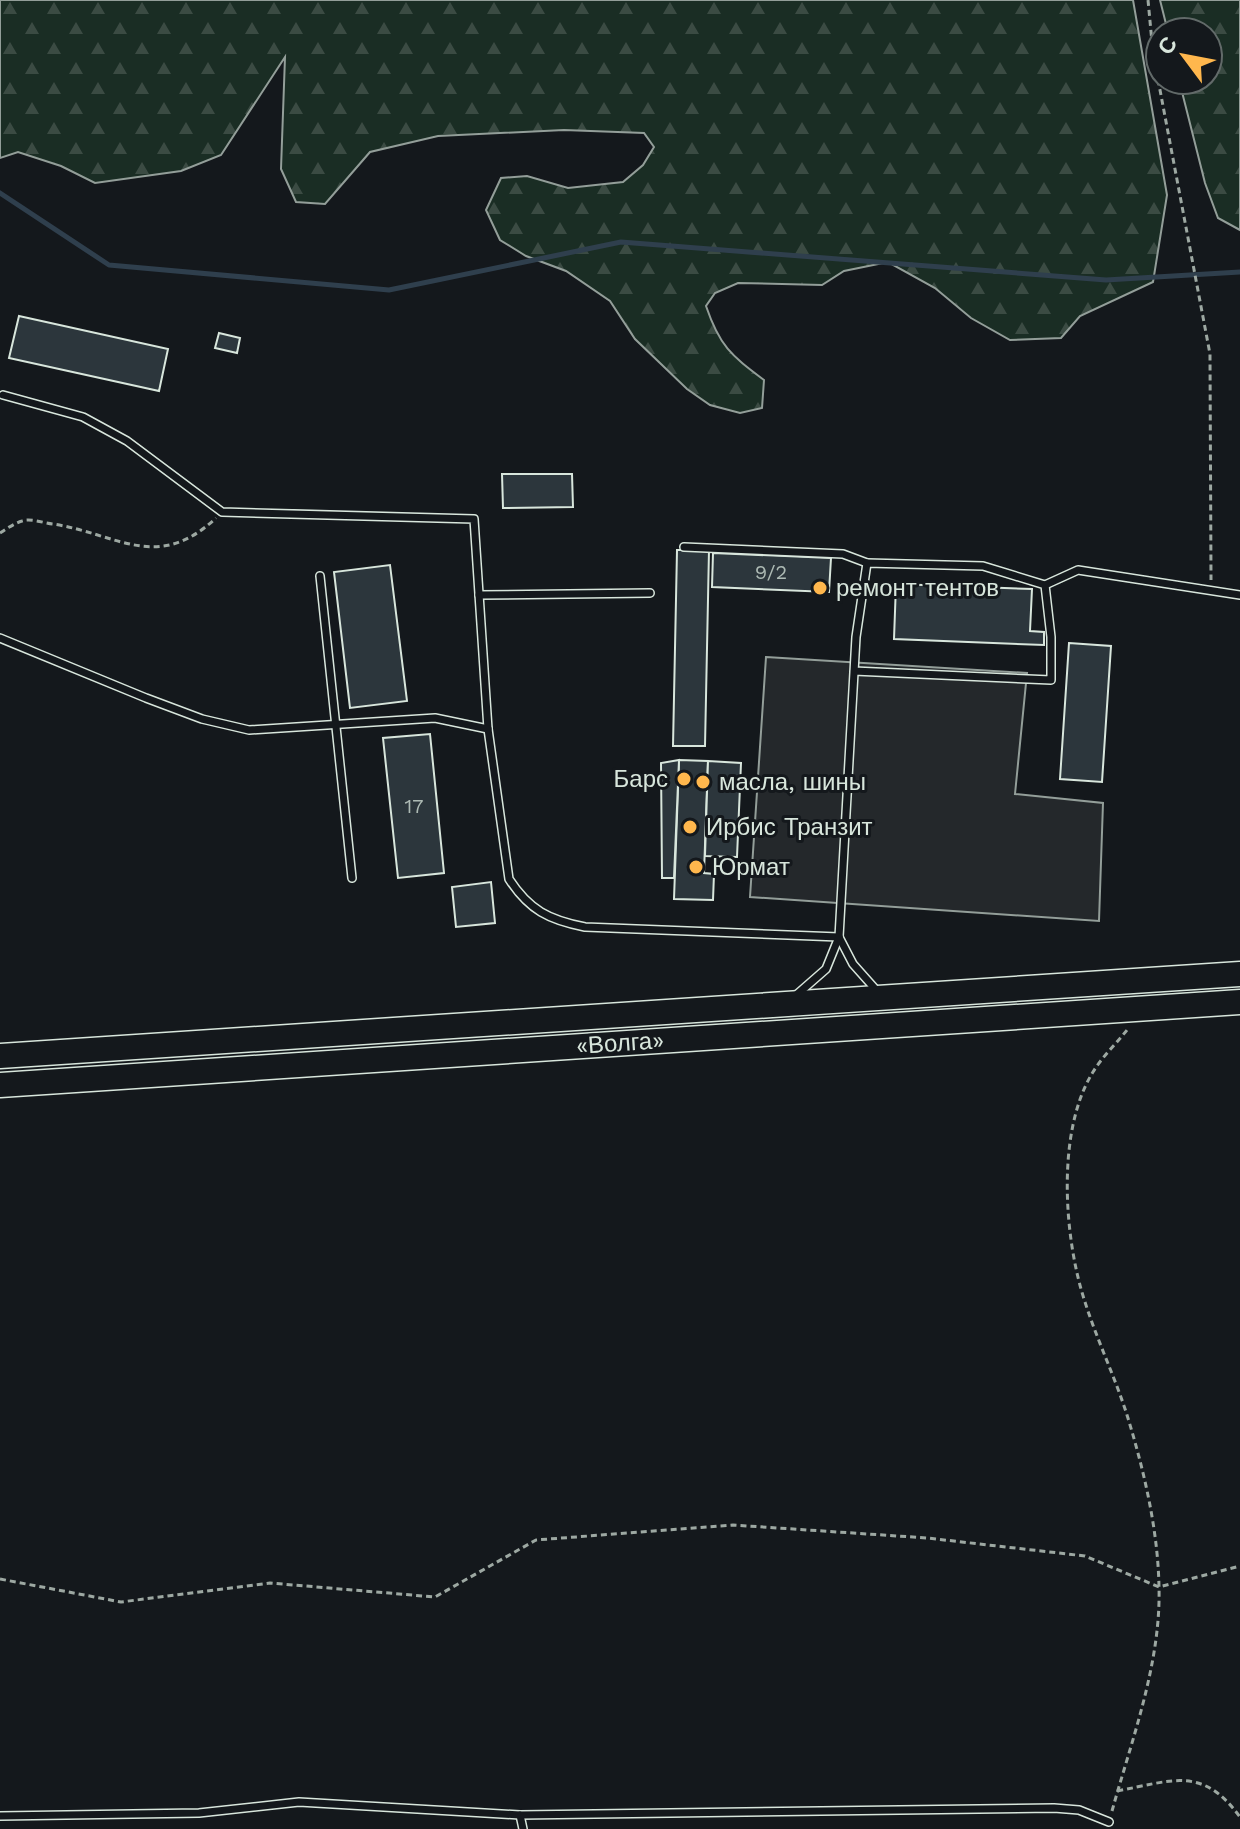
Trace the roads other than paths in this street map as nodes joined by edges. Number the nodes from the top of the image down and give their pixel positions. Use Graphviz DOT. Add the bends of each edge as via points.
graph roads {
  1 [pos="3,395"];
  2 [pos="684,547"];
  3 [pos="867,563"];
  4 [pos="320,576"];
  5 [pos="1045,585"];
  6 [pos="650,593"];
  7 [pos="479,595"];
  8 [pos="1240,595"];
  9 [pos="0,638"];
  10 [pos="854,671"];
  11 [pos="335,723"];
  12 [pos="488,729"];
  13 [pos="352,878"];
  14 [pos="839,937"];
  15 [pos="1240,974"];
  16 [pos="885,1001"];
  17 [pos="1240,1002"];
  18 [pos="783,1006"];
  19 [pos="0,1056"];
  20 [pos="0,1085"];
  21 [pos="520,1815"];
  22 [pos="0,1816"];
  23 [pos="1109,1822"];
  24 [pos="523,1829"];
  1 -- 7 [label="lane" via="83,417 127,441 222,512 474,519"];
  2 -- 3 [label="lane" via="843,554"];
  3 -- 5 [label="lane" via="983,566"];
  3 -- 10 [label="lane"];
  4 -- 11 [label="lane"];
  5 -- 8 [label="lane" via="1078,570"];
  5 -- 10 [label="lane" via="1051,680"];
  6 -- 7 [label="lane"];
  7 -- 12 [label="lane"];
  9 -- 11 [label="lane" via="202,719 249,730"];
  10 -- 14 [label="lane"];
  11 -- 12 [label="lane" via="435,718"];
  11 -- 13 [label="lane"];
  12 -- 14 [label="lane" via="509,879 535,910 553,921 585,927"];
  14 -- 16 [label="lane" via="853,964"];
  14 -- 18 [label="lane" via="826,969"];
  15 -- 16 [label="highway, «Волга»"];
  16 -- 18 [label="highway, «Волга»"];
  17 -- 20 [label="highway, «Волга»"];
  18 -- 19 [label="highway, «Волга»"];
  21 -- 22 [label="lane" via="299,1802 199,1813"];
  21 -- 23 [label="lane" via="1054,1808 1079,1810"];
  21 -- 24 [label="lane"];
}
